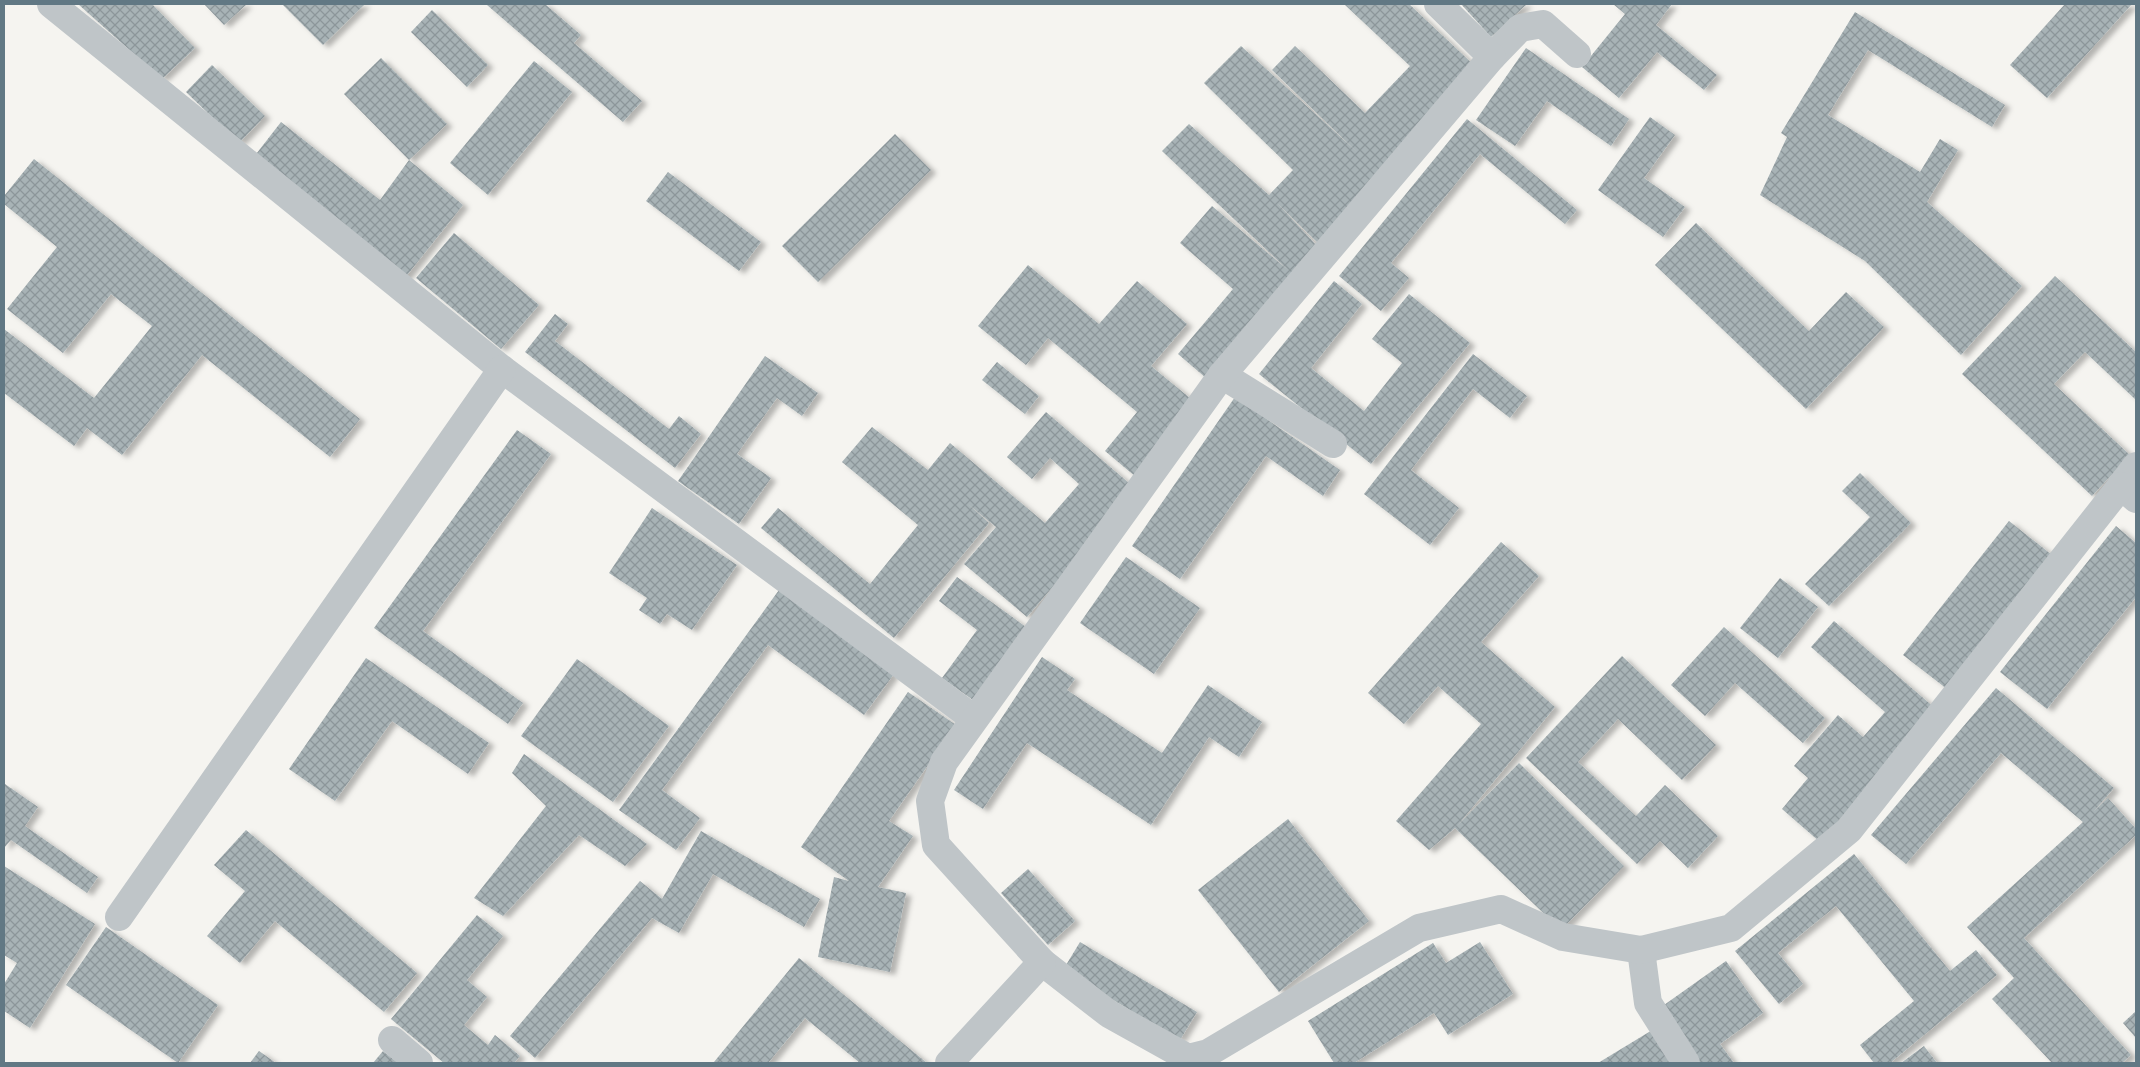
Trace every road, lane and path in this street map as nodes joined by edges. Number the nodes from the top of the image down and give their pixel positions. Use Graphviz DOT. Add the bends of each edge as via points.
graph roads {
  1 [pos="51,4"];
  2 [pos="1438,4"];
  3 [pos="1577,54"];
  4 [pos="1492,57"];
  5 [pos="502,370"];
  6 [pos="1222,375"];
  7 [pos="1333,444"];
  8 [pos="2131,484"];
  9 [pos="973,718"];
  10 [pos="119,917"];
  11 [pos="1641,950"];
  12 [pos="1042,962"];
  13 [pos="392,1040"];
  14 [pos="1215,1058"];
  15 [pos="419,1063"];
  16 [pos="949,1063"];
  17 [pos="1686,1063"];
  1 -- 5 [label="street"];
  2 -- 4 [label="street"];
  3 -- 4 [label="street" via="1543,24 1520,28"];
  4 -- 6 [label="street"];
  5 -- 9 [label="street"];
  5 -- 10 [label="street"];
  6 -- 7 [label="street"];
  6 -- 9 [label="street"];
  8 -- 11 [label="street" via="1849,830 1732,928"];
  9 -- 12 [label="street" via="944,762 930,801 936,845"];
  11 -- 14 [label="street" via="1563,937 1501,909 1419,928"];
  11 -- 17 [label="street" via="1648,1003"];
  12 -- 14 [label="street" via="1109,1014 1188,1058"];
  12 -- 16 [label="street"];
  13 -- 15 [label="street"];
}
